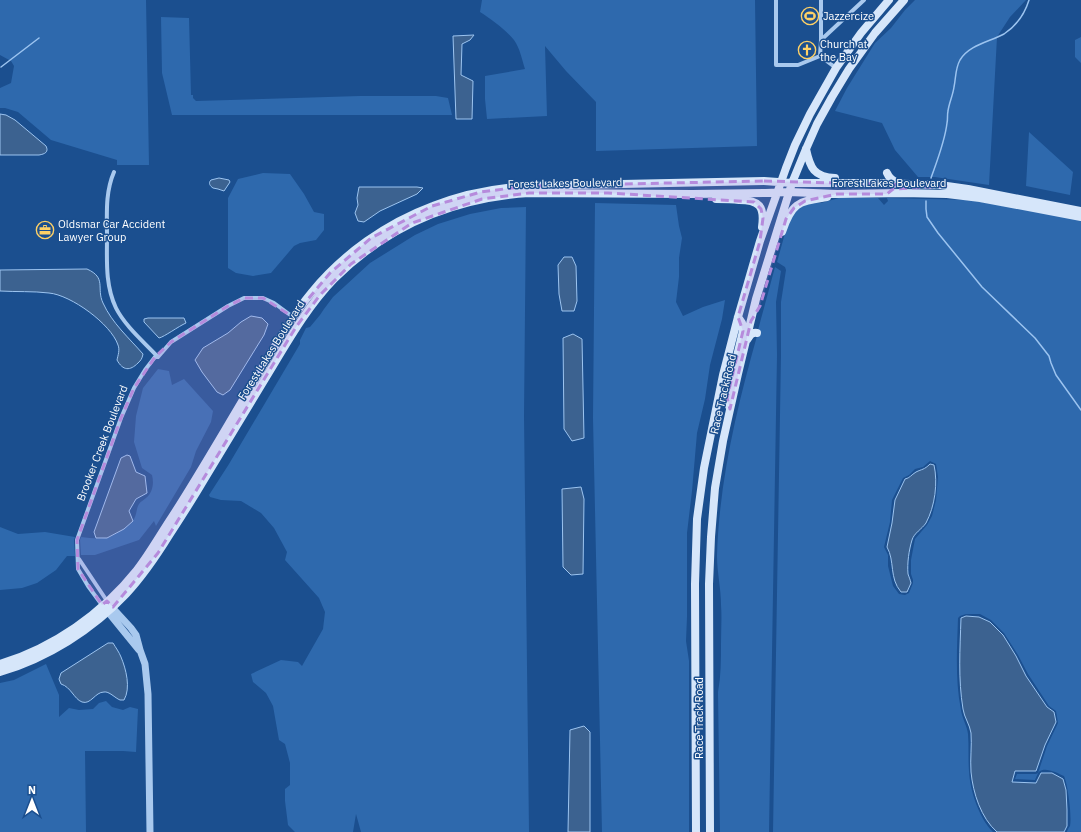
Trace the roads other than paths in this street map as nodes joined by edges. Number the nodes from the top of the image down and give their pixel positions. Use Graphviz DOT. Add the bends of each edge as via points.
graph roads {
  1 [pos="776,0"];
  2 [pos="821,0"];
  3 [pos="864,0"];
  4 [pos="889,0"];
  5 [pos="904,0"];
  6 [pos="821,40"];
  7 [pos="820,56"];
  8 [pos="836,68"];
  9 [pos="806,149"];
  10 [pos="114,172"];
  11 [pos="887,173"];
  12 [pos="781,182"];
  13 [pos="792,183"];
  14 [pos="879,183"];
  15 [pos="901,184"];
  16 [pos="947,186"];
  17 [pos="789,192"];
  18 [pos="608,193"];
  19 [pos="778,193"];
  20 [pos="837,194"];
  21 [pos="885,198"];
  22 [pos="1081,211"];
  23 [pos="1081,217"];
  24 [pos="760,241"];
  25 [pos="293,317"];
  26 [pos="738,317"];
  27 [pos="751,320"];
  28 [pos="757,333"];
  29 [pos="746,342"];
  30 [pos="158,357"];
  31 [pos="730,409"];
  32 [pos="78,558"];
  33 [pos="107,606"];
  34 [pos="0,664"];
  35 [pos="0,672"];
  36 [pos="696,819"];
  37 [pos="150,832"];
  38 [pos="696,832"];
  39 [pos="700,832"];
  40 [pos="710,832"];
  1 -- 7 [label="street" via="776,66 798,66"];
  2 -- 6 [label="street"];
  3 -- 6 [label="street"];
  4 -- 8 [label="main road, Race Track Road" via="861,32"];
  5 -- 9 [label="main road, Race Track Road" via="875,33 849,69 817,124"];
  6 -- 7 [label="street"];
  7 -- 8 [label="street"];
  8 -- 12 [label="main road, Race Track Road" via="810,114"];
  9 -- 13 [label="main road, Race Track Road"];
  9 -- 14 [label="main road" via="814,171 823,177"];
  10 -- 30 [label="street" via="107,196 107,275 110,294 116,309 132,331"];
  11 -- 15 [label="main road" via="892,180"];
  12 -- 13 [label="main road, Forest Lakes Boulevard"];
  12 -- 19 [label="main road, Race Track Road"];
  12 -- 25 [label="main road, Forest Lakes Boulevard" via="527,186 508,187 455,198 410,216 371,238 345,258 313,290"];
  13 -- 14 [label="main road, Forest Lakes Boulevard"];
  13 -- 17 [label="main road, Race Track Road"];
  14 -- 15 [label="main road, Forest Lakes Boulevard"];
  15 -- 16 [label="main road, Forest Lakes Boulevard"];
  16 -- 21 [label="main road" via="932,189 893,189"];
  16 -- 22 [label="main road"];
  17 -- 19 [label="main road, Forest Lakes Boulevard"];
  17 -- 20 [label="main road, Forest Lakes Boulevard"];
  17 -- 27 [label="main road, Race Track Road"];
  18 -- 19 [label="main road, Forest Lakes Boulevard"];
  18 -- 24 [label="main road" via="619,196 750,200 757,204 762,212"];
  18 -- 33 [label="main road, Forest Lakes Boulevard" via="510,195 457,205 429,215 395,232 351,264 320,295 296,327 158,553 127,593"];
  19 -- 24 [label="main road, Race Track Road"];
  20 -- 21 [label="main road, Forest Lakes Boulevard" via="874,194"];
  20 -- 27 [label="main road" via="805,201 790,212 760,306"];
  21 -- 23 [label="main road, Forest Lakes Boulevard" via="947,194"];
  24 -- 26 [label="main road, Race Track Road"];
  25 -- 30 [label="street, Brooker Creek Boulevard" via="274,303 262,298 244,298 171,342"];
  25 -- 33 [label="main road, Forest Lakes Boulevard" via="183,499 137,570"];
  26 -- 31 [label="main road" via="743,331 726,398"];
  26 -- 36 [label="main road, Race Track Road" via="715,411 697,519"];
  27 -- 29 [label="main road, Race Track Road"];
  28 -- 29 [label="main road" via="752,333"];
  29 -- 31 [label="main road, Race Track Road"];
  30 -- 32 [label="street, Brooker Creek Boulevard" via="155,357 145,370 121,418 77,540"];
  31 -- 40 [label="main road, Race Track Road" via="712,513"];
  32 -- 33 [label="street, Brooker Creek Boulevard"];
  32 -- 33 [label="street, Brooker Creek Boulevard" via="78,569 88,586"];
  33 -- 34 [label="main road, Forest Lakes Boulevard" via="44,646"];
  33 -- 35 [label="main road, Forest Lakes Boulevard" via="75,636 27,662"];
  33 -- 37 [label="street, Brooker Creek Boulevard" via="140,650 145,664 148,694"];
  36 -- 38 [label="main road, Race Track Road"];
  36 -- 39 [label="main road"];
}
